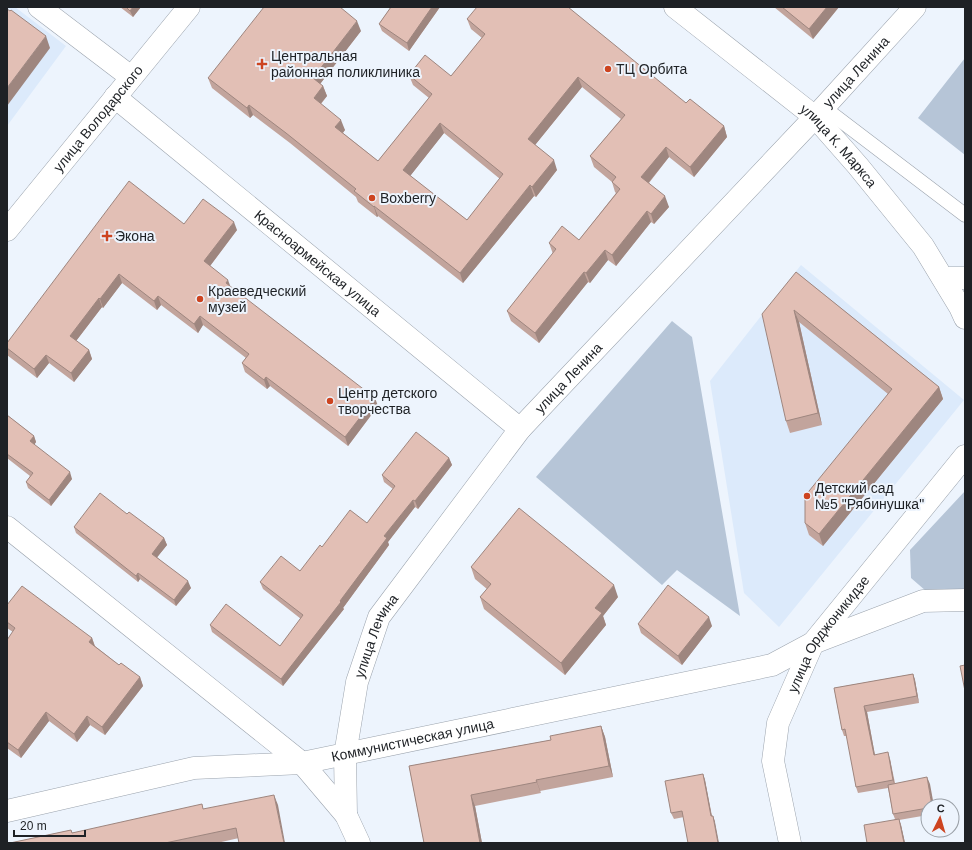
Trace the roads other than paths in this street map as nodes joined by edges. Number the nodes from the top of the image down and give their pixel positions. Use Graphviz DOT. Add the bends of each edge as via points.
graph roads {
  1 [pos="39,7"];
  2 [pos="189,7"];
  3 [pos="675,7"];
  4 [pos="915,7"];
  5 [pos="131,77"];
  6 [pos="115,97"];
  7 [pos="819,112"];
  8 [pos="965,215"];
  9 [pos="7,230"];
  10 [pos="943,278"];
  11 [pos="965,278"];
  12 [pos="965,318"];
  13 [pos="520,429"];
  14 [pos="965,456"];
  15 [pos="7,527"];
  16 [pos="965,600"];
  17 [pos="813,643"];
  18 [pos="345,754"];
  19 [pos="302,763"];
  20 [pos="7,811"];
  21 [pos="346,814"];
  22 [pos="360,843"];
  23 [pos="790,843"];
  1 -- 5 [label="street"];
  2 -- 5 [label="street, улица Володарского"];
  3 -- 7 [label="street, улица К. Маркса"];
  4 -- 7 [label="street, улица Ленина"];
  5 -- 6 [label="street, улица Володарского"];
  6 -- 9 [label="street, улица Володарского"];
  6 -- 13 [label="street, Красноармейская улица"];
  7 -- 8 [label="lane"];
  7 -- 10 [label="street, улица К. Маркса" via="858,166 924,246"];
  7 -- 13 [label="street, улица Ленина"];
  10 -- 11 [label="street"];
  10 -- 12 [label="street, улица К. Маркса"];
  13 -- 18 [label="street, улица Ленина" via="379,617 357,682"];
  14 -- 17 [label="street, улица Орджоникидзе"];
  15 -- 19 [label="street"];
  16 -- 17 [label="street, Коммунистическая улица" via="924,601"];
  17 -- 18 [label="street, Коммунистическая улица" via="772,665"];
  17 -- 23 [label="street, улица Орджоникидзе" via="778,723 773,761"];
  18 -- 19 [label="street, Коммунистическая улица"];
  18 -- 21 [label="street, улица Ленина"];
  19 -- 20 [label="street, Коммунистическая улица" via="194,768"];
  19 -- 21 [label="street"];
  21 -- 22 [label="street"];
}
